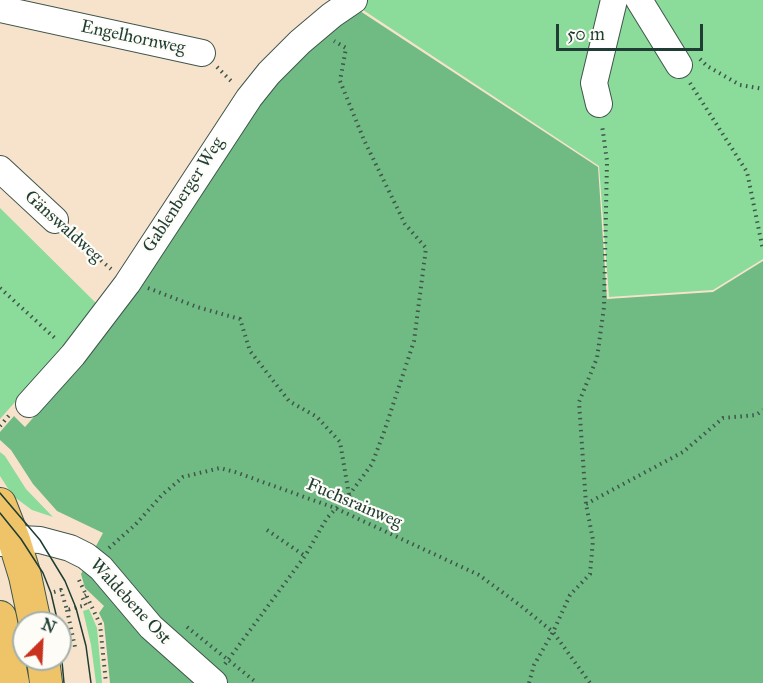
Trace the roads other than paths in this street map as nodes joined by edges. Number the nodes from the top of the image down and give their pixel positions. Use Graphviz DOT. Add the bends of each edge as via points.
graph roads {
  1 [pos="354,0"];
  2 [pos="614,0"];
  3 [pos="639,0"];
  4 [pos="0,9"];
  5 [pos="202,53"];
  6 [pos="679,65"];
  7 [pos="599,104"];
  8 [pos="0,169"];
  9 [pos="55,220"];
  10 [pos="29,404"];
  11 [pos="0,504"];
  12 [pos="7,541"];
  13 [pos="31,611"];
  14 [pos="0,617"];
  15 [pos="13,683"];
  16 [pos="214,683"];
  1 -- 10 [label="street, Gablenberger Weg" via="314,30 269,73 128,282 73,355"];
  2 -- 7 [label="street" via="594,83"];
  3 -- 6 [label="street"];
  4 -- 5 [label="street, Engelhornweg"];
  8 -- 9 [label="street, Gänswaldweg"];
  11 -- 12 [label="main road"];
  12 -- 13 [label="main road"];
  12 -- 16 [label="street, Waldebene Ost" via="40,540 70,548 94,561 151,627"];
  14 -- 15 [label="main road"];
}
